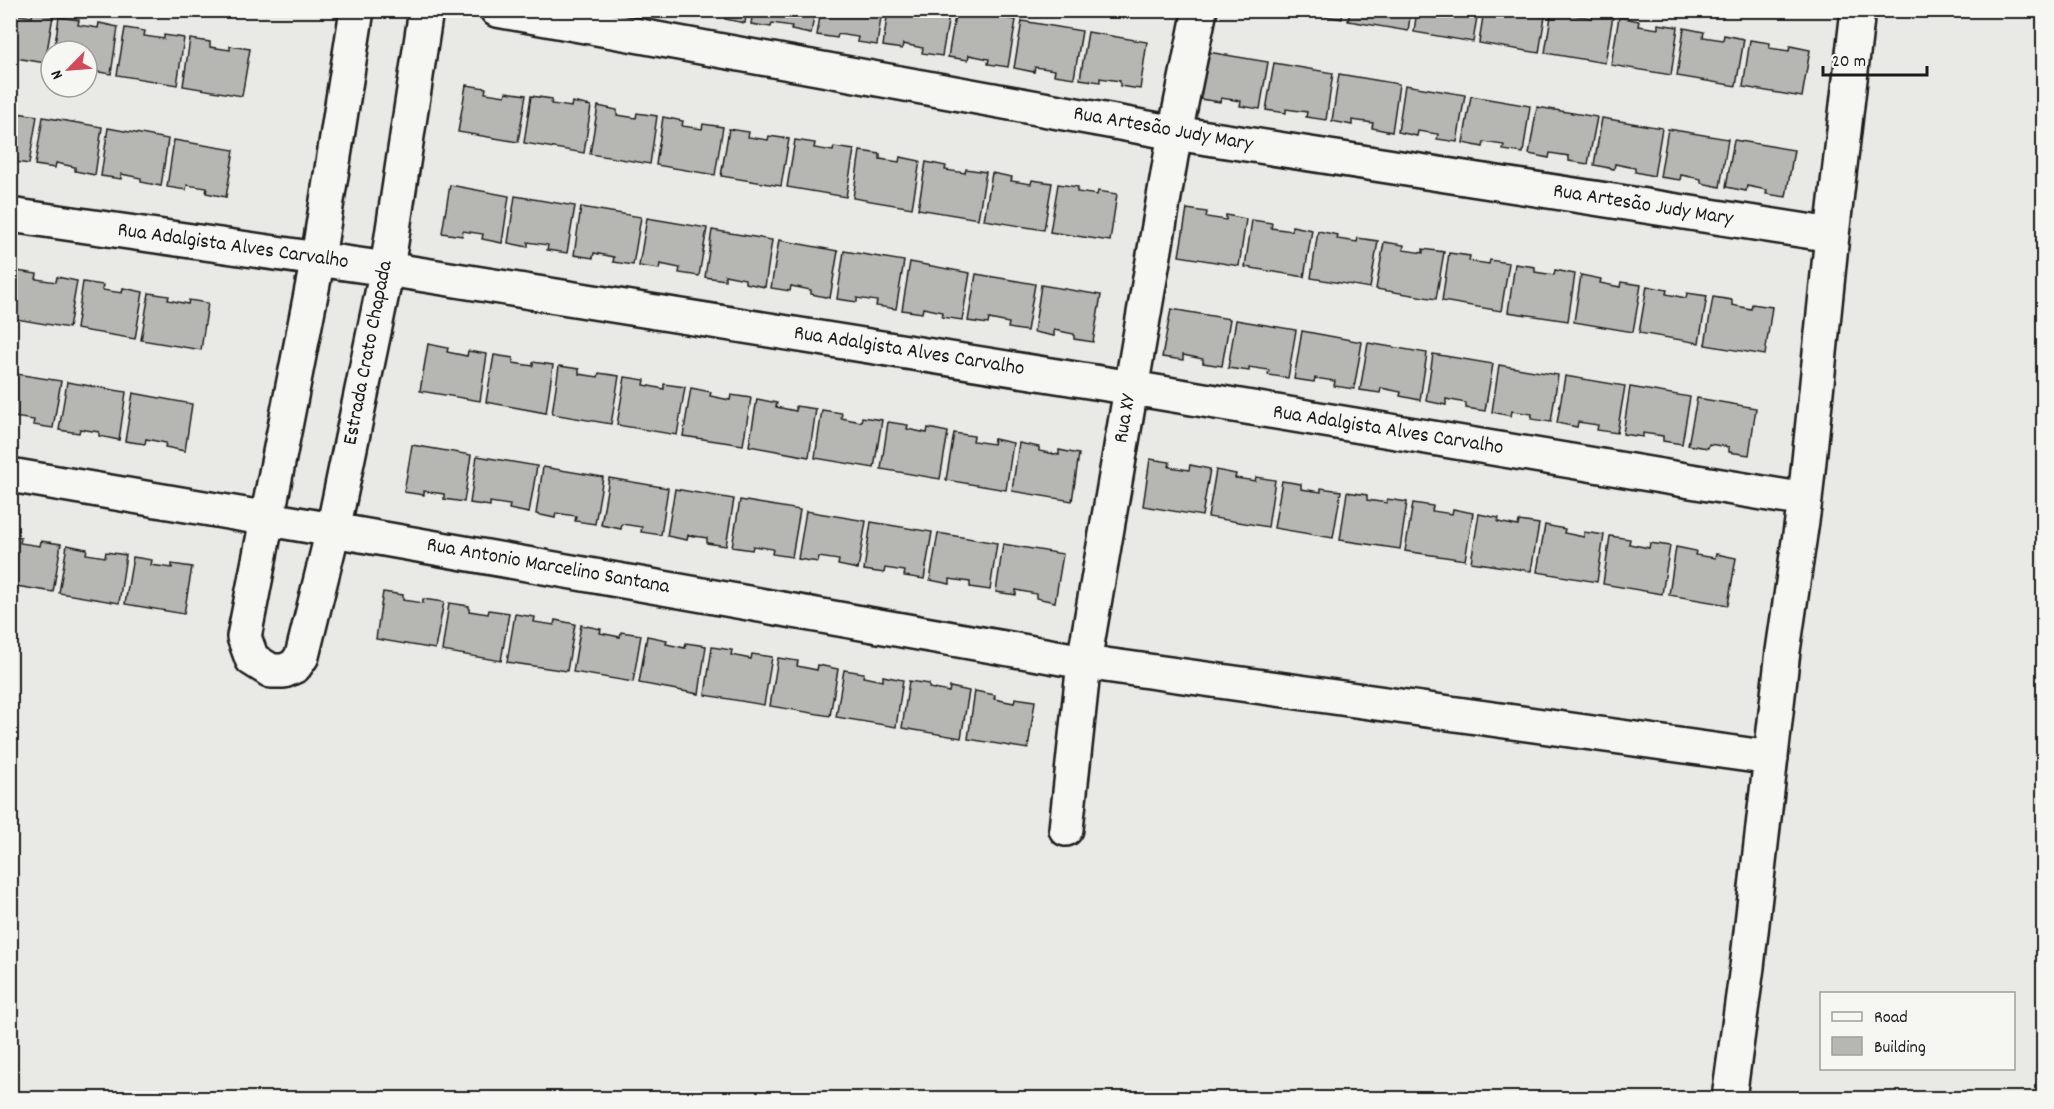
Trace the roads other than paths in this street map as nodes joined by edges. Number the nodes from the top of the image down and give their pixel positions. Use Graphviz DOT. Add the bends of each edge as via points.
graph roads {
  1 [pos="357,10"];
  2 [pos="426,10"];
  3 [pos="497,10"];
  4 [pos="1200,10"];
  5 [pos="1858,10"];
  6 [pos="1175,133"];
  7 [pos="10,215"];
  8 [pos="1832,235"];
  9 [pos="318,258"];
  10 [pos="387,269"];
  11 [pos="1132,388"];
  12 [pos="10,475"];
  13 [pos="1805,500"];
  14 [pos="266,519"];
  15 [pos="333,530"];
  16 [pos="1084,662"];
  17 [pos="1771,758"];
  18 [pos="1066,829"];
  19 [pos="1729,1098"];
  1 -- 9 [label="street"];
  2 -- 10 [label="street, Estrada Crato Chapada"];
  3 -- 6 [label="street, Rua Artesão Judy Mary"];
  4 -- 6 [label="street, Rua XY"];
  5 -- 8 [label="street"];
  6 -- 8 [label="street, Rua Artesão Judy Mary"];
  6 -- 11 [label="street, Rua XY"];
  7 -- 9 [label="street, Rua Adalgista Alves Carvalho"];
  8 -- 13 [label="street"];
  9 -- 10 [label="street, Rua Adalgista Alves Carvalho"];
  9 -- 14 [label="street"];
  10 -- 11 [label="street, Rua Adalgista Alves Carvalho"];
  10 -- 15 [label="street, Estrada Crato Chapada"];
  11 -- 13 [label="street, Rua Adalgista Alves Carvalho"];
  11 -- 16 [label="street, Rua XY"];
  12 -- 14 [label="street, Rua Antonio Marcelino Santana"];
  13 -- 17 [label="street" via="1782,651"];
  14 -- 15 [label="street, Rua Antonio Marcelino Santana"];
  14 -- 15 [label="street, Estrada Crato Chapada" via="243,637 252,659 272,671 295,666 303,656"];
  15 -- 16 [label="street, Rua Antonio Marcelino Santana"];
  16 -- 17 [label="street, Rua Antonio Marcelino Santana"];
  16 -- 18 [label="street, Rua XY"];
  17 -- 19 [label="street"];
}
